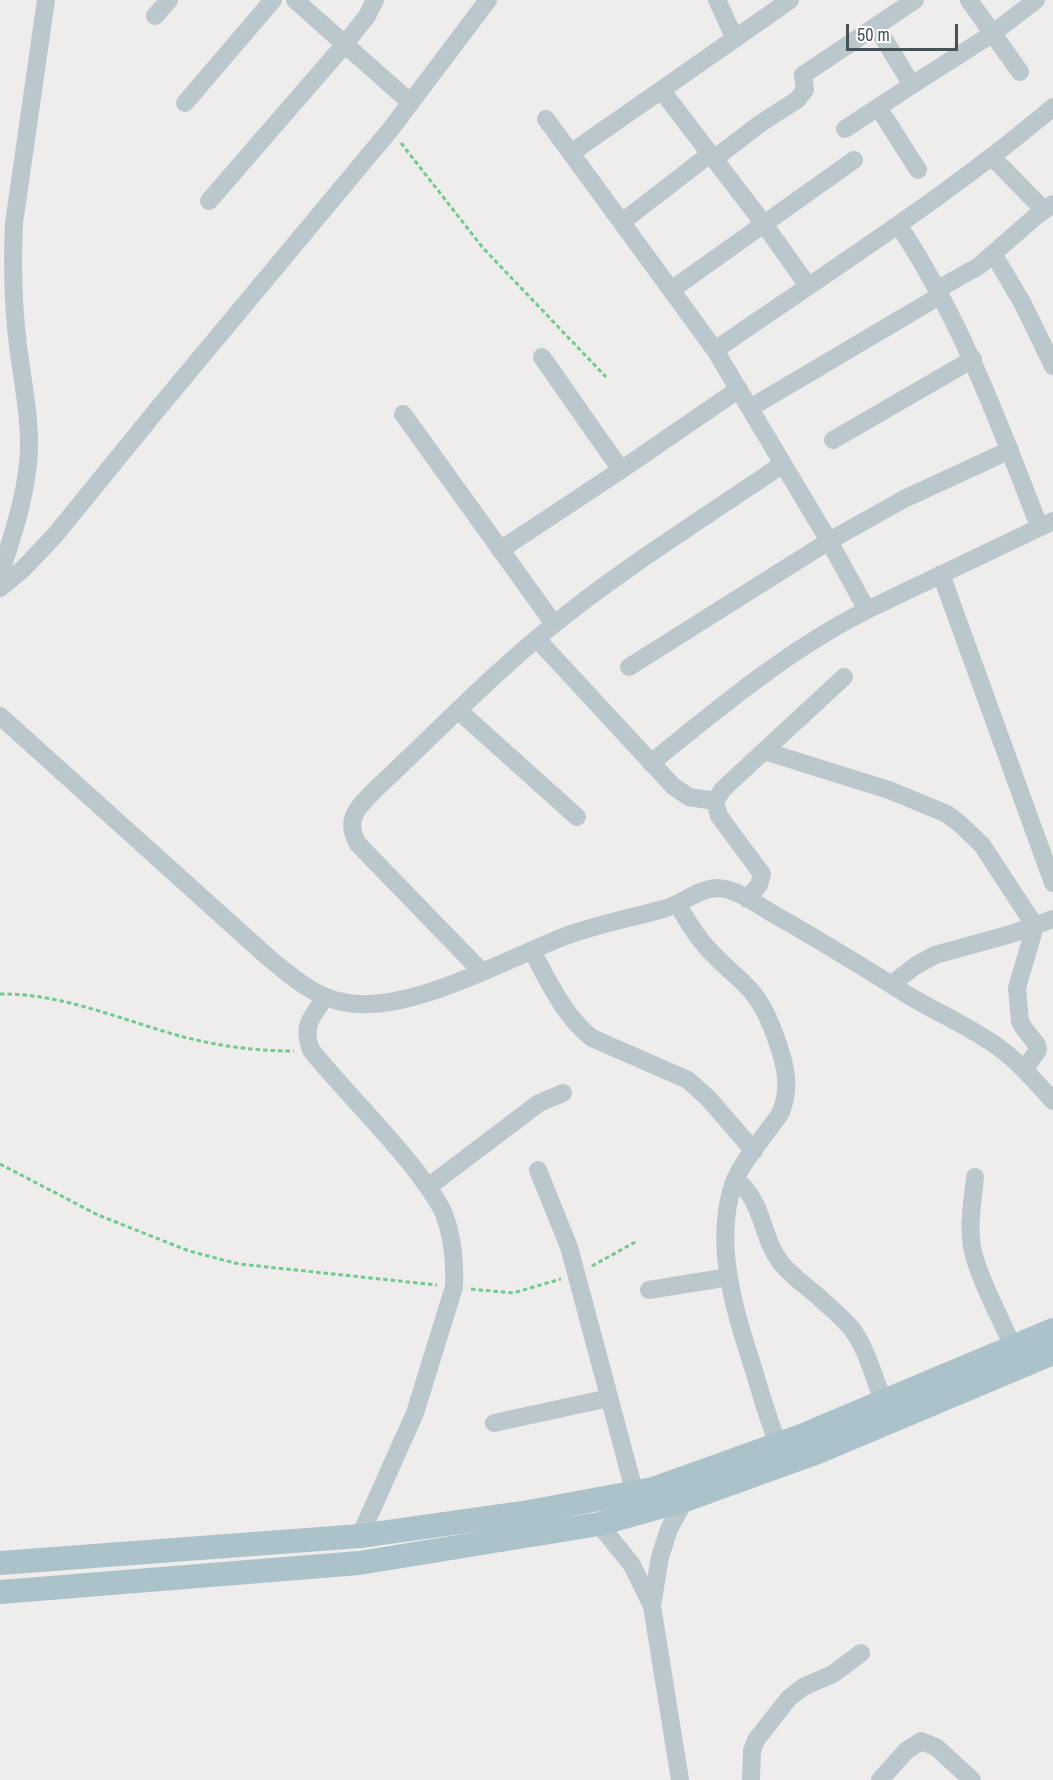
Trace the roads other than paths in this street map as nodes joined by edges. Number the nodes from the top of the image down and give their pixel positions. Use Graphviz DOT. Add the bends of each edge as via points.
graph roads {
  1 [pos="46,0"];
  2 [pos="169,0"];
  3 [pos="273,0"];
  4 [pos="295,0"];
  5 [pos="375,0"];
  6 [pos="488,0"];
  7 [pos="717,0"];
  8 [pos="790,0"];
  9 [pos="915,0"];
  10 [pos="969,0"];
  11 [pos="1036,0"];
  12 [pos="155,16"];
  13 [pos="876,26"];
  14 [pos="992,34"];
  15 [pos="735,39"];
  16 [pos="345,44"];
  17 [pos="1020,72"];
  18 [pos="912,85"];
  19 [pos="662,91"];
  20 [pos="185,103"];
  21 [pos="411,103"];
  22 [pos="878,107"];
  23 [pos="1053,107"];
  24 [pos="546,119"];
  25 [pos="845,129"];
  26 [pos="571,153"];
  27 [pos="712,157"];
  28 [pos="992,157"];
  29 [pos="854,160"];
  30 [pos="918,170"];
  31 [pos="209,201"];
  32 [pos="1048,207"];
  33 [pos="622,222"];
  34 [pos="764,224"];
  35 [pos="899,226"];
  36 [pos="994,255"];
  37 [pos="808,286"];
  38 [pos="671,290"];
  39 [pos="939,292"];
  40 [pos="715,350"];
  41 [pos="542,357"];
  42 [pos="973,359"];
  43 [pos="1053,366"];
  44 [pos="739,389"];
  45 [pos="750,408"];
  46 [pos="403,414"];
  47 [pos="833,440"];
  48 [pos="1010,450"];
  49 [pos="783,464"];
  50 [pos="621,470"];
  51 [pos="1046,524"];
  52 [pos="829,541"];
  53 [pos="500,550"];
  54 [pos="0,574"];
  55 [pos="941,574"];
  56 [pos="0,588"];
  57 [pos="867,610"];
  58 [pos="554,624"];
  59 [pos="537,639"];
  60 [pos="629,667"];
  61 [pos="844,677"];
  62 [pos="459,711"];
  63 [pos="0,716"];
  64 [pos="764,751"];
  65 [pos="651,763"];
  66 [pos="715,801"];
  67 [pos="577,817"];
  68 [pos="1053,883"];
  69 [pos="747,899"];
  70 [pos="678,905"];
  71 [pos="1053,920"];
  72 [pos="1035,926"];
  73 [pos="532,951"];
  74 [pos="482,972"];
  75 [pos="892,984"];
  76 [pos="325,998"];
  77 [pos="1024,1070"];
  78 [pos="563,1093"];
  79 [pos="1053,1101"];
  80 [pos="753,1151"];
  81 [pos="538,1170"];
  82 [pos="975,1177"];
  83 [pos="735,1179"];
  84 [pos="428,1187"];
  85 [pos="729,1276"];
  86 [pos="649,1290"];
  87 [pos="1053,1330"];
  88 [pos="1013,1347"];
  89 [pos="1053,1353"];
  90 [pos="609,1398"];
  91 [pos="883,1401"];
  92 [pos="494,1423"];
  93 [pos="778,1444"];
  94 [pos="684,1500"];
  95 [pos="637,1502"];
  96 [pos="599,1524"];
  97 [pos="360,1536"];
  98 [pos="0,1563"];
  99 [pos="0,1592"];
  100 [pos="652,1606"];
  101 [pos="861,1653"];
  102 [pos="680,1780"];
  103 [pos="751,1780"];
  104 [pos="880,1780"];
  105 [pos="972,1780"];
  1 -- 54 [label="street" via="12,258 28,463 17,523"];
  2 -- 12 [label="street"];
  3 -- 20 [label="street"];
  4 -- 16 [label="street"];
  5 -- 16 [label="street"];
  6 -- 21 [label="street"];
  7 -- 15 [label="street"];
  8 -- 15 [label="street"];
  9 -- 13 [label="street"];
  10 -- 14 [label="street"];
  11 -- 14 [label="street"];
  13 -- 18 [label="street"];
  13 -- 27 [label="street" via="803,75 805,90 797,100"];
  14 -- 17 [label="street"];
  14 -- 18 [label="street"];
  15 -- 19 [label="street"];
  16 -- 21 [label="street"];
  16 -- 31 [label="street"];
  18 -- 22 [label="street"];
  19 -- 26 [label="street"];
  19 -- 27 [label="street"];
  21 -- 56 [label="street" via="56,534"];
  22 -- 25 [label="street"];
  22 -- 30 [label="street"];
  23 -- 28 [label="street"];
  24 -- 26 [label="street"];
  26 -- 33 [label="street"];
  27 -- 33 [label="street"];
  27 -- 34 [label="street"];
  28 -- 32 [label="street"];
  28 -- 35 [label="street"];
  29 -- 34 [label="street"];
  32 -- 36 [label="street"];
  33 -- 38 [label="street"];
  34 -- 37 [label="street"];
  34 -- 38 [label="street"];
  35 -- 37 [label="street"];
  35 -- 39 [label="street"];
  36 -- 39 [label="street"];
  36 -- 43 [label="street"];
  37 -- 40 [label="street"];
  38 -- 40 [label="street"];
  39 -- 42 [label="street"];
  39 -- 45 [label="street"];
  40 -- 44 [label="street"];
  41 -- 50 [label="street"];
  42 -- 47 [label="street"];
  42 -- 48 [label="street"];
  44 -- 45 [label="street"];
  44 -- 50 [label="street"];
  45 -- 49 [label="street"];
  46 -- 53 [label="street"];
  48 -- 51 [label="street"];
  48 -- 52 [label="street" via="904,499"];
  49 -- 52 [label="street"];
  49 -- 58 [label="street"];
  50 -- 53 [label="street"];
  51 -- 55 [label="street"];
  52 -- 57 [label="street"];
  52 -- 60 [label="street"];
  53 -- 58 [label="street"];
  55 -- 57 [label="street"];
  55 -- 68 [label="street"];
  57 -- 65 [label="street" via="809,642"];
  58 -- 59 [label="street"];
  59 -- 62 [label="street"];
  59 -- 65 [label="street"];
  61 -- 64 [label="street"];
  62 -- 67 [label="street"];
  62 -- 74 [label="street" via="360,806 351,830 366,853"];
  63 -- 76 [label="street" via="270,959 300,984"];
  64 -- 66 [label="street"];
  64 -- 72 [label="street" via="888,790 947,814 982,845"];
  65 -- 66 [label="street" via="689,797"];
  66 -- 69 [label="street" via="719,816 762,874 759,885"];
  69 -- 70 [label="street" via="715,888"];
  69 -- 75 [label="street"];
  70 -- 73 [label="street" via="608,922"];
  70 -- 80 [label="street" via="704,944 759,1000 781,1054 786,1076 785,1104"];
  71 -- 72 [label="street"];
  72 -- 75 [label="street" via="935,956"];
  72 -- 77 [label="street" via="1017,988 1020,1021 1038,1050"];
  73 -- 74 [label="street"];
  73 -- 80 [label="street" via="582,1030 688,1080"];
  74 -- 76 [label="street" via="400,1000 370,1005"];
  75 -- 77 [label="street" via="979,1034"];
  76 -- 84 [label="street" via="307,1027 306,1039 311,1050"];
  77 -- 79 [label="street"];
  78 -- 84 [label="street" via="539,1103"];
  80 -- 83 [label="street"];
  81 -- 90 [label="street" via="569,1247"];
  82 -- 88 [label="street" via="972,1248"];
  83 -- 85 [label="street" via="726,1225"];
  83 -- 91 [label="street" via="753,1198 782,1264 852,1330 867,1356"];
  84 -- 97 [label="street" via="444,1214 452,1245 454,1287 415,1413"];
  85 -- 86 [label="street"];
  85 -- 93 [label="street" via="742,1337"];
  87 -- 88 [label="main road"];
  88 -- 91 [label="main road"];
  89 -- 94 [label="main road" via="818,1452"];
  90 -- 92 [label="street"];
  90 -- 95 [label="street"];
  91 -- 93 [label="main road"];
  93 -- 95 [label="main road" via="653,1489"];
  94 -- 95 [label="main road"];
  94 -- 100 [label="street" via="660,1557"];
  95 -- 96 [label="main road"];
  95 -- 97 [label="main road"];
  96 -- 99 [label="main road" via="359,1563"];
  96 -- 100 [label="street" via="632,1565"];
  97 -- 98 [label="main road"];
  100 -- 102 [label="street"];
  101 -- 103 [label="street" via="789,1698 756,1740"];
  104 -- 105 [label="street" via="906,1751 921,1741 936,1747"];
}
